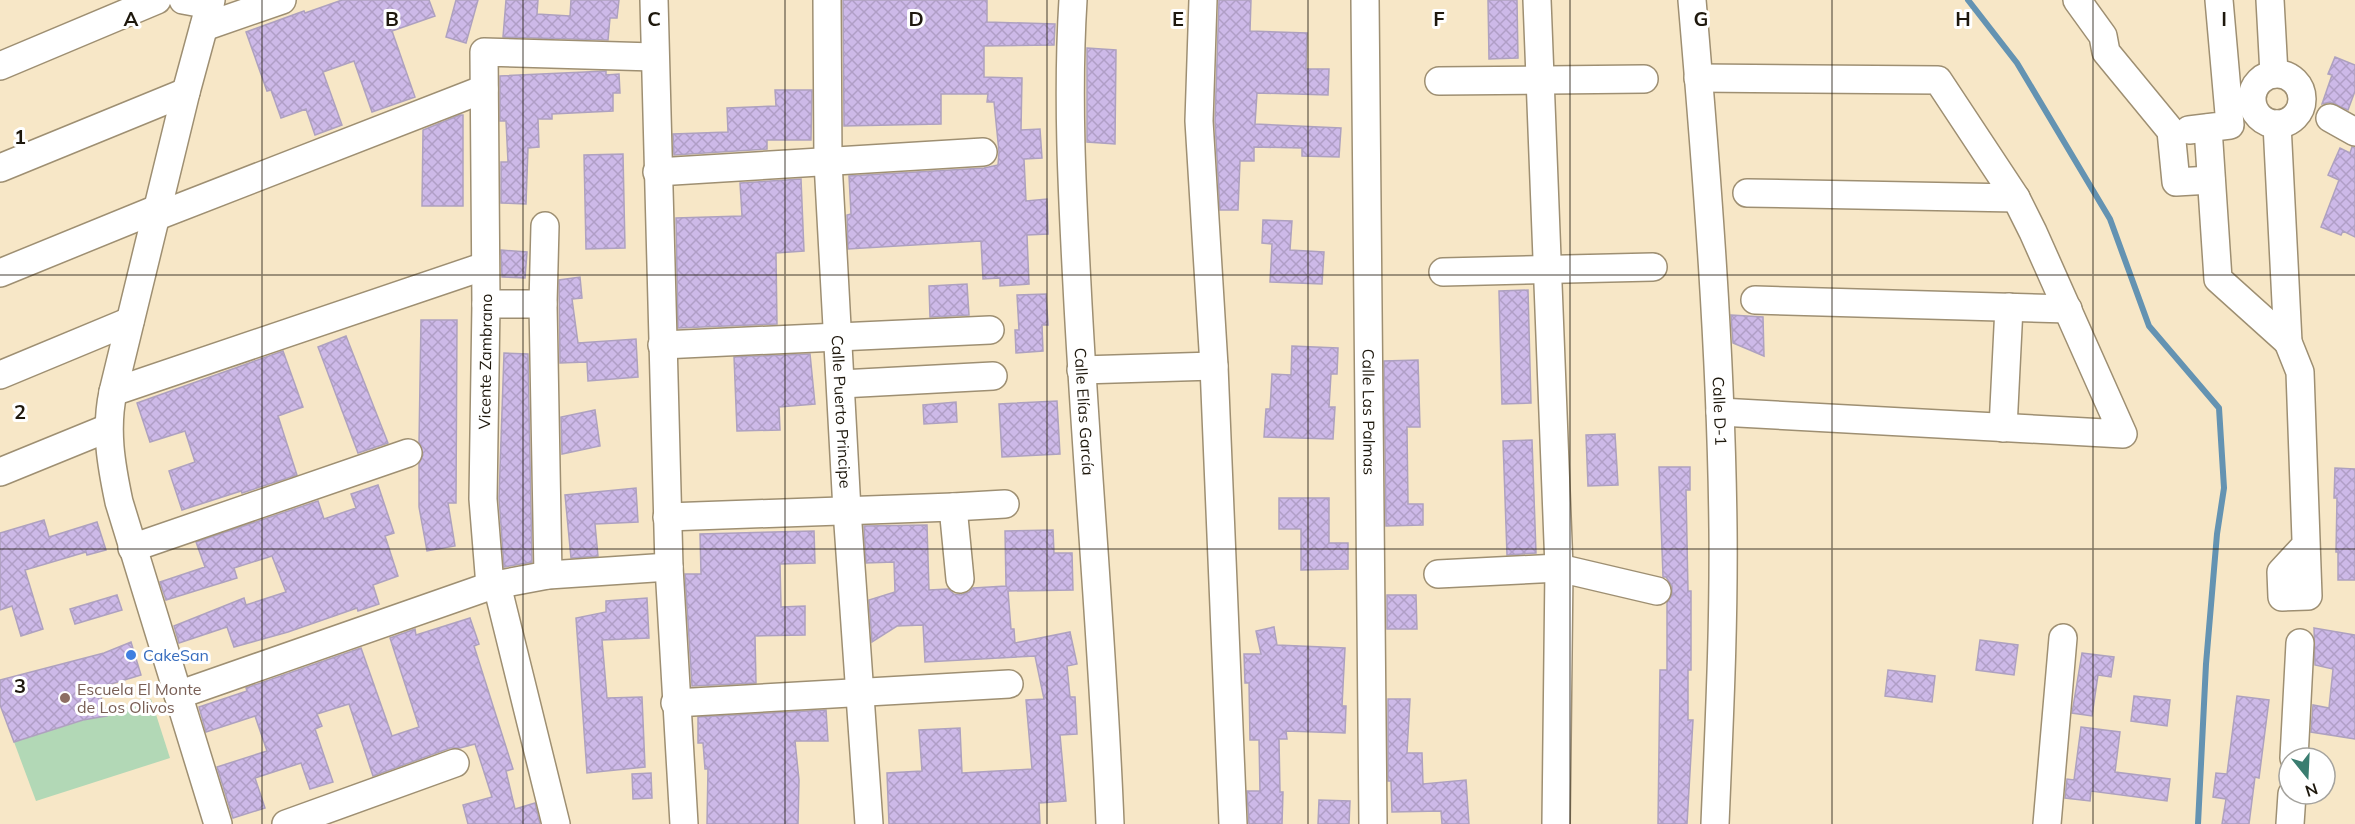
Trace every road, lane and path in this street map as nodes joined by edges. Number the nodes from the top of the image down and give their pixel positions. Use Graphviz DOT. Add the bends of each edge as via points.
graph roads {
  1 [pos="157,0"];
  2 [pos="183,0"];
  3 [pos="282,0"];
  4 [pos="654,0"];
  5 [pos="827,0"];
  6 [pos="1073,0"];
  7 [pos="1203,0"];
  8 [pos="1365,0"];
  9 [pos="1537,0"];
  10 [pos="1692,0"];
  11 [pos="2077,0"];
  12 [pos="2100,0"];
  13 [pos="2219,0"];
  14 [pos="2271,0"];
  15 [pos="208,10"];
  16 [pos="2103,36"];
  17 [pos="654,57"];
  18 [pos="0,66"];
  19 [pos="2274,74"];
  20 [pos="1698,78"];
  21 [pos="1644,79"];
  22 [pos="1439,81"];
  23 [pos="1542,81"];
  24 [pos="484,89"];
  25 [pos="186,92"];
  26 [pos="2240,102"];
  27 [pos="2330,118"];
  28 [pos="2277,124"];
  29 [pos="2208,128"];
  30 [pos="2171,131"];
  31 [pos="2355,132"];
  32 [pos="983,152"];
  33 [pos="828,162"];
  34 [pos="0,168"];
  35 [pos="657,172"];
  36 [pos="2211,180"];
  37 [pos="1747,194"];
  38 [pos="2016,198"];
  39 [pos="156,213"];
  40 [pos="545,226"];
  41 [pos="485,266"];
  42 [pos="1653,267"];
  43 [pos="1549,270"];
  44 [pos="1443,272"];
  45 [pos="0,273"];
  46 [pos="1755,300"];
  47 [pos="486,304"];
  48 [pos="543,304"];
  49 [pos="2008,307"];
  50 [pos="2068,309"];
  51 [pos="130,321"];
  52 [pos="990,330"];
  53 [pos="838,337"];
  54 [pos="2288,342"];
  55 [pos="662,345"];
  56 [pos="1214,366"];
  57 [pos="1081,370"];
  58 [pos="0,375"];
  59 [pos="993,376"];
  60 [pos="841,384"];
  61 [pos="113,392"];
  62 [pos="1720,412"];
  63 [pos="2003,428"];
  64 [pos="108,429"];
  65 [pos="408,453"];
  66 [pos="0,472"];
  67 [pos="1005,504"];
  68 [pos="953,507"];
  69 [pos="847,510"];
  70 [pos="667,517"];
  71 [pos="2306,545"];
  72 [pos="132,548"];
  73 [pos="669,567"];
  74 [pos="1559,568"];
  75 [pos="1438,574"];
  76 [pos="548,575"];
  77 [pos="960,579"];
  78 [pos="493,585"];
  79 [pos="1657,591"];
  80 [pos="2063,638"];
  81 [pos="2300,643"];
  82 [pos="1010,684"];
  83 [pos="861,693"];
  84 [pos="178,695"];
  85 [pos="675,704"];
  86 [pos="2295,746"];
  87 [pos="455,763"];
  88 [pos="2291,806"];
  89 [pos="218,824"];
  90 [pos="286,824"];
  91 [pos="556,824"];
  92 [pos="684,824"];
  93 [pos="869,824"];
  94 [pos="1110,824"];
  95 [pos="1233,824"];
  96 [pos="1373,824"];
  97 [pos="1556,824"];
  98 [pos="1715,824"];
  99 [pos="2047,824"];
  100 [pos="2290,824"];
  1 -- 18 [label="street"];
  2 -- 15 [label="street"];
  3 -- 15 [label="street"];
  4 -- 17 [label="street"];
  5 -- 33 [label="street, Calle Puerto Principe"];
  6 -- 57 [label="street, Calle Elías García" via="1071,155"];
  7 -- 56 [label="street" via="1199,121"];
  8 -- 96 [label="street, Calle Las Palmas"];
  9 -- 23 [label="street"];
  10 -- 20 [label="street, Calle D-1"];
  11 -- 16 [label="street"];
  12 -- 16 [label="street"];
  13 -- 26 [label="street"];
  14 -- 19 [label="street"];
  15 -- 25 [label="street"];
  16 -- 30 [label="street" via="2106,51"];
  17 -- 24 [label="street, Vicente Zambrano" via="484,52"];
  17 -- 35 [label="street"];
  19 -- 26 [label="street" via="2267,75"];
  19 -- 28 [label="street" via="2283,74 2296,82 2302,97 2298,113"];
  20 -- 38 [label="street" via="1938,80"];
  20 -- 62 [label="street, Calle D-1"];
  21 -- 23 [label="street"];
  22 -- 23 [label="street"];
  23 -- 43 [label="street"];
  24 -- 39 [label="street"];
  24 -- 41 [label="street, Vicente Zambrano"];
  25 -- 34 [label="street"];
  25 -- 39 [label="street"];
  26 -- 28 [label="street" via="2269,123"];
  26 -- 29 [label="street" via="2230,125"];
  27 -- 31 [label="street"];
  28 -- 54 [label="street"];
  29 -- 30 [label="street"];
  29 -- 36 [label="street"];
  30 -- 36 [label="street" via="2176,182"];
  32 -- 33 [label="street"];
  33 -- 35 [label="street"];
  33 -- 53 [label="street, Calle Puerto Principe"];
  35 -- 55 [label="street"];
  36 -- 54 [label="street" via="2218,279"];
  37 -- 38 [label="street"];
  38 -- 50 [label="street"];
  39 -- 45 [label="street"];
  39 -- 51 [label="street"];
  40 -- 48 [label="street"];
  41 -- 47 [label="street, Vicente Zambrano"];
  41 -- 61 [label="street"];
  42 -- 43 [label="street"];
  43 -- 44 [label="street"];
  43 -- 74 [label="street"];
  46 -- 49 [label="street"];
  47 -- 48 [label="street"];
  47 -- 78 [label="street, Vicente Zambrano" via="483,499"];
  48 -- 76 [label="street"];
  49 -- 50 [label="street"];
  49 -- 63 [label="street"];
  50 -- 63 [label="street" via="2123,434"];
  51 -- 58 [label="street"];
  51 -- 61 [label="street"];
  52 -- 53 [label="street"];
  53 -- 55 [label="street"];
  53 -- 60 [label="street, Calle Puerto Principe"];
  54 -- 71 [label="street" via="2300,372"];
  55 -- 70 [label="street"];
  56 -- 57 [label="street"];
  56 -- 95 [label="street"];
  57 -- 94 [label="street, Calle Elías García"];
  59 -- 60 [label="street"];
  60 -- 69 [label="street, Calle Puerto Principe"];
  61 -- 64 [label="street"];
  62 -- 63 [label="street"];
  62 -- 98 [label="street, Calle D-1" via="1723,614"];
  64 -- 66 [label="street"];
  64 -- 72 [label="street" via="113,476"];
  65 -- 72 [label="street"];
  67 -- 68 [label="street"];
  68 -- 69 [label="street"];
  68 -- 77 [label="street"];
  69 -- 70 [label="street"];
  69 -- 83 [label="street, Calle Puerto Principe"];
  70 -- 73 [label="street"];
  72 -- 84 [label="street"];
  73 -- 76 [label="street"];
  73 -- 85 [label="street"];
  74 -- 75 [label="street"];
  74 -- 79 [label="street"];
  74 -- 97 [label="street"];
  76 -- 78 [label="street"];
  78 -- 84 [label="street"];
  78 -- 91 [label="street, Vicente Zambrano"];
  80 -- 99 [label="street"];
  81 -- 86 [label="street"];
  82 -- 83 [label="street"];
  83 -- 85 [label="street"];
  83 -- 93 [label="street, Calle Puerto Principe"];
  84 -- 89 [label="street"];
  85 -- 92 [label="street"];
  87 -- 90 [label="street"];
  88 -- 100 [label="street"];
}
